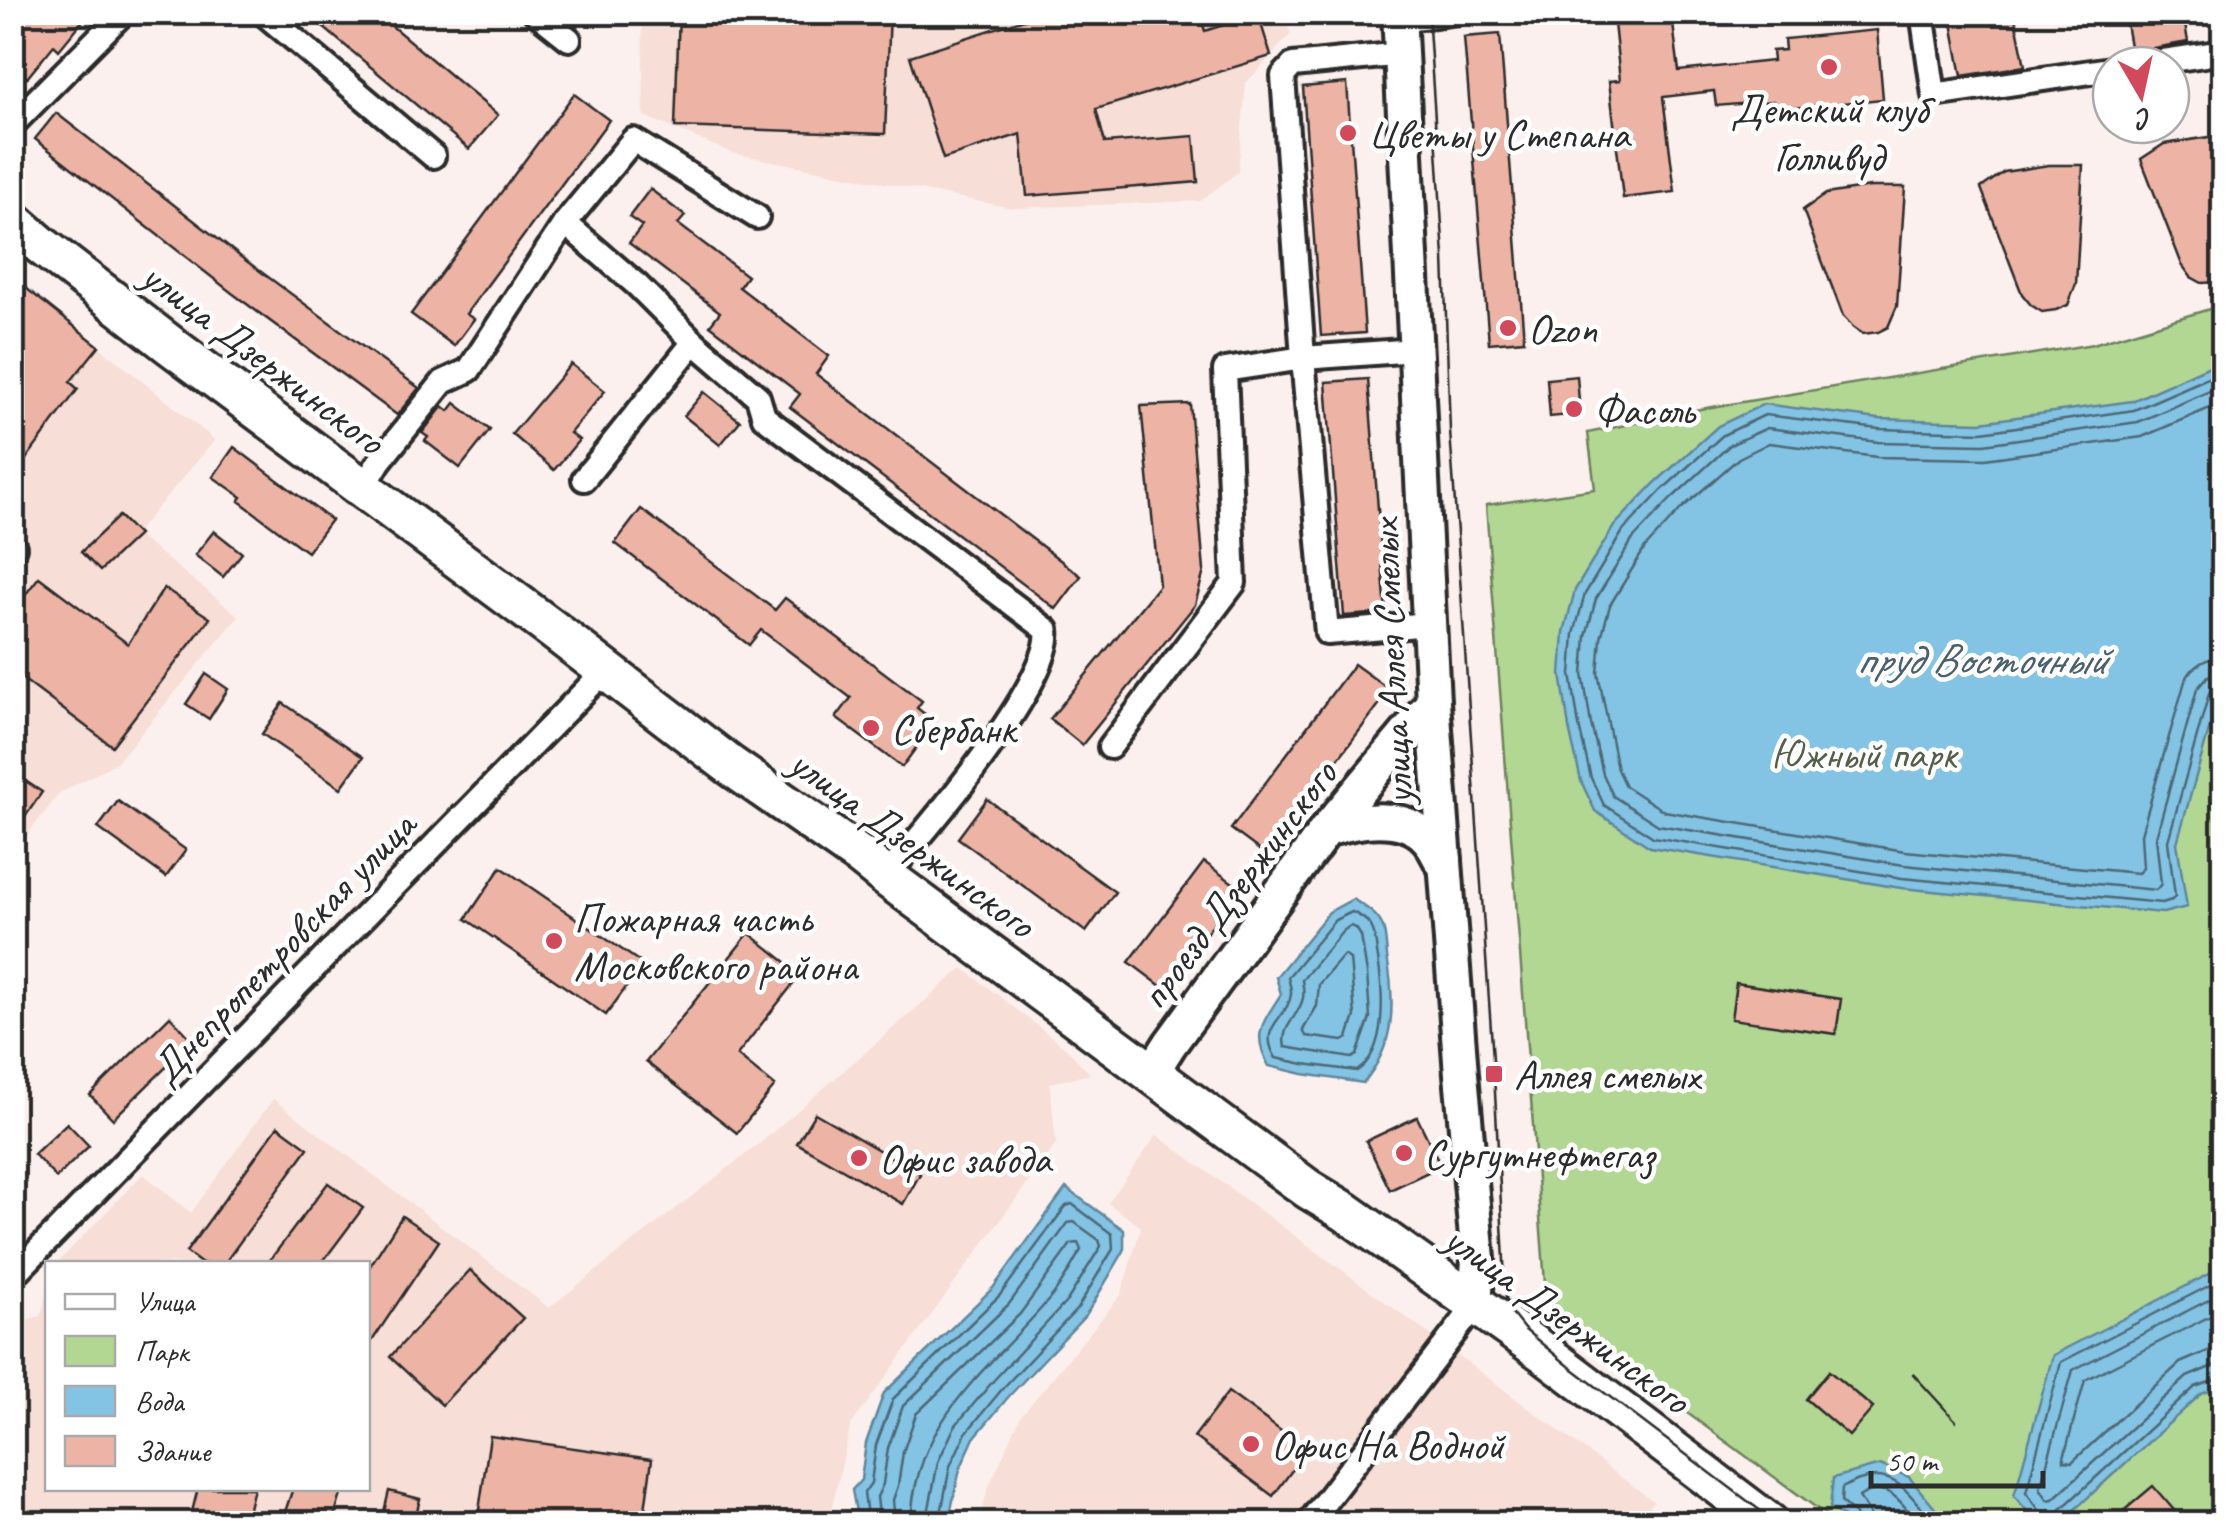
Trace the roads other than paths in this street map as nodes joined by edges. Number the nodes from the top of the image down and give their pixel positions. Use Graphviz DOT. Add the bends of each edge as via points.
graph roads {
  1 [pos="124,12"];
  2 [pos="262,12"];
  3 [pos="535,12"];
  4 [pos="1458,12"];
  5 [pos="1922,12"];
  6 [pos="1399,16"];
  7 [pos="569,39"];
  8 [pos="2224,52"];
  9 [pos="1402,54"];
  10 [pos="2191,57"];
  11 [pos="2091,72"];
  12 [pos="12,125"];
  13 [pos="433,156"];
  14 [pos="757,217"];
  15 [pos="12,220"];
  16 [pos="566,223"];
  17 [pos="694,342"];
  18 [pos="1416,350"];
  19 [pos="1303,358"];
  20 [pos="584,479"];
  21 [pos="364,488"];
  22 [pos="1430,624"];
  23 [pos="603,669"];
  24 [pos="1433,702"];
  25 [pos="1110,747"];
  26 [pos="1326,830"];
  27 [pos="1445,860"];
  28 [pos="885,876"];
  29 [pos="1152,1074"];
  30 [pos="12,1276"];
  31 [pos="1475,1306"];
  32 [pos="1308,1524"];
  33 [pos="1770,1524"];
  1 -- 12 [label="street"];
  2 -- 13 [label="street"];
  3 -- 7 [label="street"];
  4 -- 6 [label="street"];
  5 -- 11 [label="street" via="1934,95"];
  6 -- 9 [label="main road, улица Аллея Смелых"];
  8 -- 10 [label="street"];
  9 -- 18 [label="main road, улица Аллея Смелых"];
  9 -- 19 [label="street" via="1293,65 1284,76"];
  14 -- 16 [label="street" via="633,140"];
  15 -- 21 [label="main road, улица Дзержинского"];
  16 -- 17 [label="street"];
  16 -- 21 [label="street" via="470,370 444,382"];
  17 -- 20 [label="street"];
  17 -- 28 [label="street" via="758,397 764,417 1047,630 1043,660 1002,731"];
  18 -- 19 [label="street"];
  18 -- 22 [label="main road, улица Аллея Смелых"];
  19 -- 22 [label="street" via="1327,633"];
  19 -- 25 [label="street" via="1225,370 1234,583"];
  21 -- 23 [label="main road, улица Дзержинского"];
  22 -- 24 [label="main road, улица Аллея Смелых"];
  23 -- 28 [label="main road, улица Дзержинского"];
  23 -- 30 [label="street, Днепропетровская улица"];
  24 -- 26 [label="main road, проезд Дзержинского"];
  24 -- 27 [label="main road, улица Аллея Смелых"];
  26 -- 27 [label="main road" via="1363,820 1399,823 1427,838"];
  26 -- 29 [label="main road, проезд Дзержинского"];
  27 -- 31 [label="main road, улица Аллея Смелых" via="1478,1259"];
  28 -- 29 [label="main road, улица Дзержинского"];
  29 -- 31 [label="main road, улица Дзержинского"];
  31 -- 32 [label="street"];
  31 -- 33 [label="main road, улица Дзержинского"];
}
